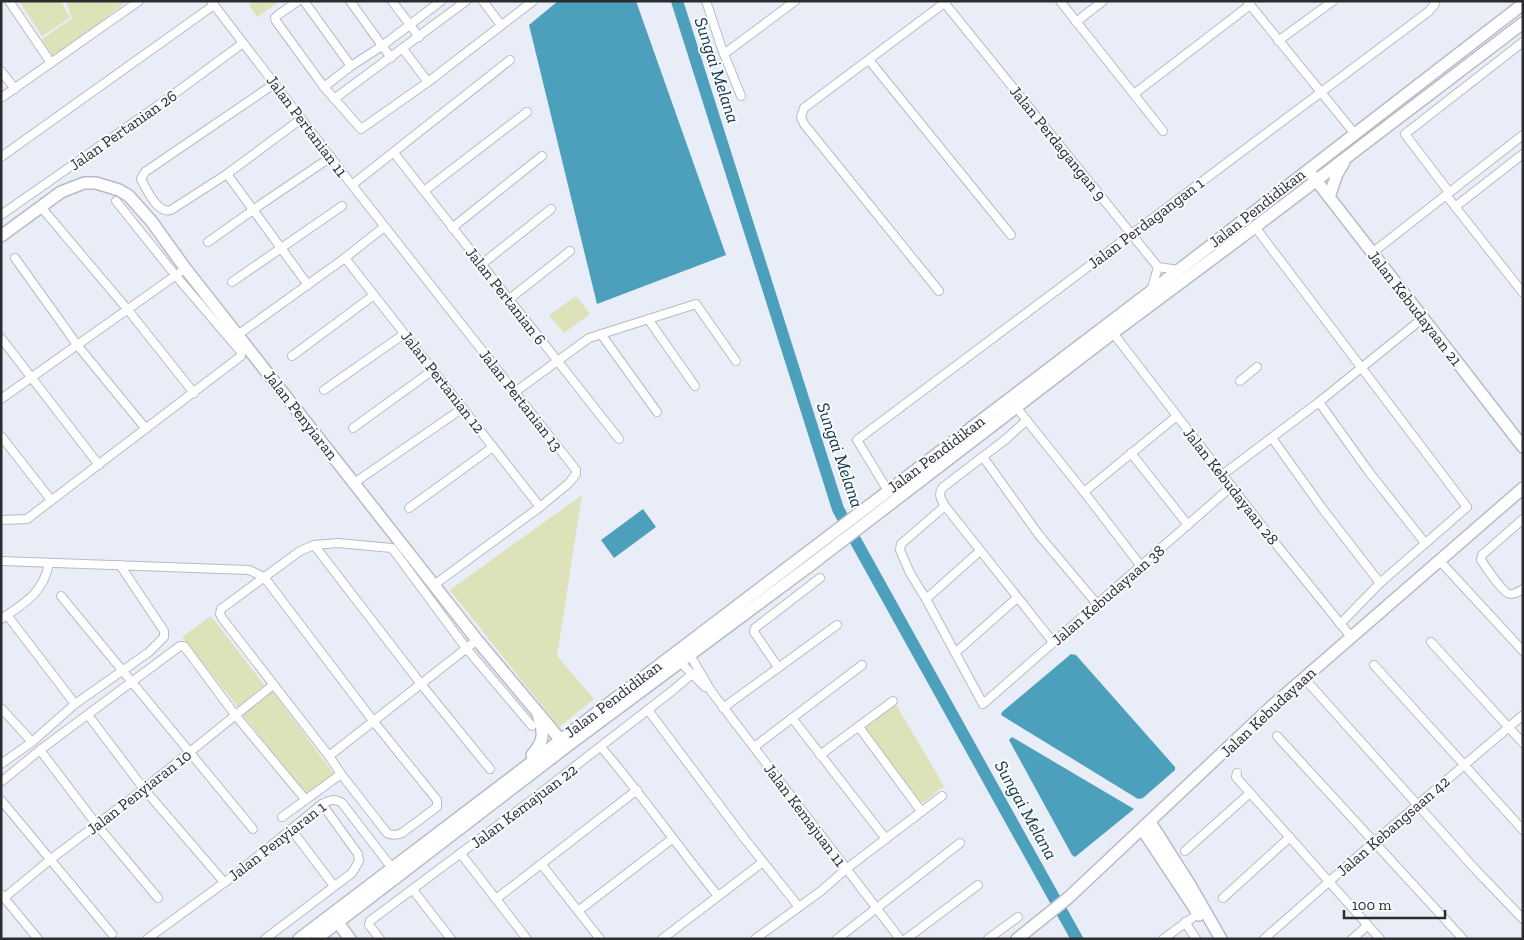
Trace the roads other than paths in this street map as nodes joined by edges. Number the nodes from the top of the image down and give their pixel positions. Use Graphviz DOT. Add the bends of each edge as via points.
graph roads {
  1 [pos="9,1"];
  2 [pos="139,1"];
  3 [pos="298,1"];
  4 [pos="304,1"];
  5 [pos="350,1"];
  6 [pos="392,1"];
  7 [pos="466,1"];
  8 [pos="483,1"];
  9 [pos="533,1"];
  10 [pos="706,1"];
  11 [pos="795,1"];
  12 [pos="1060,1"];
  13 [pos="1103,1"];
  14 [pos="1333,1"];
  15 [pos="438,2"];
  16 [pos="945,2"];
  17 [pos="1521,2"];
  18 [pos="213,3"];
  19 [pos="1248,3"];
  20 [pos="1435,4"];
  21 [pos="1076,22"];
  22 [pos="1523,23"];
  23 [pos="410,25"];
  24 [pos="501,25"];
  25 [pos="1523,30"];
  26 [pos="419,37"];
  27 [pos="1278,41"];
  28 [pos="1523,42"];
  29 [pos="243,43"];
  30 [pos="382,46"];
  31 [pos="403,48"];
  32 [pos="1519,49"];
  33 [pos="724,54"];
  34 [pos="391,58"];
  35 [pos="510,60"];
  36 [pos="869,60"];
  37 [pos="51,63"];
  38 [pos="1468,65"];
  39 [pos="351,66"];
  40 [pos="1,70"];
  41 [pos="428,82"];
  42 [pos="274,84"];
  43 [pos="324,87"];
  44 [pos="14,89"];
  45 [pos="1320,92"];
  46 [pos="1134,94"];
  47 [pos="740,96"];
  48 [pos="1,98"];
  49 [pos="334,99"];
  50 [pos="527,112"];
  51 [pos="301,119"];
  52 [pos="1163,132"];
  53 [pos="1355,134"];
  54 [pos="1523,135"];
  55 [pos="394,153"];
  56 [pos="1523,154"];
  57 [pos="542,156"];
  58 [pos="1,157"];
  59 [pos="330,157"];
  60 [pos="1345,159"];
  61 [pos="1308,170"];
  62 [pos="227,174"];
  63 [pos="1316,180"];
  64 [pos="352,185"];
  65 [pos="424,191"];
  66 [pos="1448,194"];
  67 [pos="1328,197"];
  68 [pos="116,201"];
  69 [pos="342,206"];
  70 [pos="1455,206"];
  71 [pos="41,207"];
  72 [pos="551,209"];
  73 [pos="254,210"];
  74 [pos="1,215"];
  75 [pos="384,226"];
  76 [pos="1255,227"];
  77 [pos="452,228"];
  78 [pos="1131,234"];
  79 [pos="1,235"];
  80 [pos="1011,235"];
  81 [pos="208,242"];
  82 [pos="281,247"];
  83 [pos="570,251"];
  84 [pos="1372,253"];
  85 [pos="15,258"];
  86 [pos="345,258"];
  87 [pos="482,264"];
  88 [pos="185,268"];
  89 [pos="1158,268"];
  90 [pos="1179,270"];
  91 [pos="176,276"];
  92 [pos="232,282"];
  93 [pos="308,284"];
  94 [pos="1152,288"];
  95 [pos="939,290"];
  96 [pos="1523,293"];
  97 [pos="374,295"];
  98 [pos="508,300"];
  99 [pos="128,310"];
  100 [pos="1423,318"];
  101 [pos="648,319"];
  102 [pos="1113,333"];
  103 [pos="239,334"];
  104 [pos="404,334"];
  105 [pos="601,334"];
  106 [pos="1,338"];
  107 [pos="78,346"];
  108 [pos="292,356"];
  109 [pos="556,361"];
  110 [pos="736,362"];
  111 [pos="1257,367"];
  112 [pos="1362,368"];
  113 [pos="433,370"];
  114 [pos="31,378"];
  115 [pos="1240,381"];
  116 [pos="695,386"];
  117 [pos="324,390"];
  118 [pos="515,392"];
  119 [pos="194,393"];
  120 [pos="1,399"];
  121 [pos="1319,402"];
  122 [pos="1016,407"];
  123 [pos="463,408"];
  124 [pos="657,412"];
  125 [pos="1177,416"];
  126 [pos="1027,420"];
  127 [pos="353,428"];
  128 [pos="146,429"];
  129 [pos="1,436"];
  130 [pos="1272,438"];
  131 [pos="619,439"];
  132 [pos="493,447"];
  133 [pos="1523,447"];
  134 [pos="1131,453"];
  135 [pos="983,457"];
  136 [pos="99,465"];
  137 [pos="1222,475"];
  138 [pos="354,482"];
  139 [pos="1232,486"];
  140 [pos="1523,488"];
  141 [pos="888,491"];
  142 [pos="1084,492"];
  143 [pos="52,500"];
  144 [pos="945,506"];
  145 [pos="540,507"];
  146 [pos="409,508"];
  147 [pos="5,520"];
  148 [pos="1522,520"];
  149 [pos="1188,525"];
  150 [pos="1425,543"];
  151 [pos="314,545"];
  152 [pos="980,550"];
  153 [pos="1439,560"];
  154 [pos="1,561"];
  155 [pos="49,563"];
  156 [pos="120,566"];
  157 [pos="1141,566"];
  158 [pos="264,577"];
  159 [pos="820,578"];
  160 [pos="1380,583"];
  161 [pos="434,585"];
  162 [pos="1523,589"];
  163 [pos="61,596"];
  164 [pos="1017,598"];
  165 [pos="926,599"];
  166 [pos="1097,604"];
  167 [pos="4,617"];
  168 [pos="1340,624"];
  169 [pos="837,625"];
  170 [pos="1352,638"];
  171 [pos="477,640"];
  172 [pos="1053,642"];
  173 [pos="1432,642"];
  174 [pos="1520,642"];
  175 [pos="466,648"];
  176 [pos="1523,651"];
  177 [pos="955,653"];
  178 [pos="690,655"];
  179 [pos="680,662"];
  180 [pos="862,665"];
  181 [pos="1374,665"];
  182 [pos="778,667"];
  183 [pos="122,670"];
  184 [pos="692,674"];
  185 [pos="1304,678"];
  186 [pos="132,682"];
  187 [pos="421,684"];
  188 [pos="273,685"];
  189 [pos="711,691"];
  190 [pos="893,701"];
  191 [pos="76,704"];
  192 [pos="1,708"];
  193 [pos="601,708"];
  194 [pos="724,708"];
  195 [pos="536,710"];
  196 [pos="648,710"];
  197 [pos="88,715"];
  198 [pos="1523,715"];
  199 [pos="236,716"];
  200 [pos="792,718"];
  201 [pos="374,722"];
  202 [pos="532,726"];
  203 [pos="860,727"];
  204 [pos="1508,727"];
  205 [pos="1277,736"];
  206 [pos="32,742"];
  207 [pos="563,743"];
  208 [pos="1523,743"];
  209 [pos="601,747"];
  210 [pos="754,747"];
  211 [pos="40,750"];
  212 [pos="190,752"];
  213 [pos="820,755"];
  214 [pos="329,756"];
  215 [pos="1,764"];
  216 [pos="1464,765"];
  217 [pos="490,769"];
  218 [pos="516,773"];
  219 [pos="341,774"];
  220 [pos="1237,774"];
  221 [pos="1,782"];
  222 [pos="144,788"];
  223 [pos="637,790"];
  224 [pos="1250,793"];
  225 [pos="942,796"];
  226 [pos="305,799"];
  227 [pos="1,800"];
  228 [pos="322,804"];
  229 [pos="1417,805"];
  230 [pos="921,812"];
  231 [pos="282,817"];
  232 [pos="98,825"];
  233 [pos="1146,825"];
  234 [pos="253,829"];
  235 [pos="291,829"];
  236 [pos="1523,830"];
  237 [pos="1290,837"];
  238 [pos="672,838"];
  239 [pos="886,839"];
  240 [pos="1374,842"];
  241 [pos="960,843"];
  242 [pos="1185,851"];
  243 [pos="461,854"];
  244 [pos="51,859"];
  245 [pos="763,862"];
  246 [pos="542,865"];
  247 [pos="392,868"];
  248 [pos="846,869"];
  249 [pos="1329,881"];
  250 [pos="224,882"];
  251 [pos="978,885"];
  252 [pos="334,886"];
  253 [pos="413,890"];
  254 [pos="3,896"];
  255 [pos="718,896"];
  256 [pos="158,898"];
  257 [pos="1224,898"];
  258 [pos="496,899"];
  259 [pos="799,907"];
  260 [pos="876,907"];
  261 [pos="578,911"];
  262 [pos="1201,912"];
  263 [pos="1018,917"];
  264 [pos="335,918"];
  265 [pos="1523,919"];
  266 [pos="1185,922"];
  267 [pos="1368,925"];
  268 [pos="112,934"];
  269 [pos="38,939"];
  270 [pos="147,939"];
  271 [pos="265,939"];
  272 [pos="299,939"];
  273 [pos="316,939"];
  274 [pos="350,939"];
  275 [pos="380,939"];
  276 [pos="451,939"];
  277 [pos="527,939"];
  278 [pos="600,939"];
  279 [pos="662,939"];
  280 [pos="755,939"];
  281 [pos="837,939"];
  282 [pos="900,939"];
  283 [pos="906,939"];
  284 [pos="988,939"];
  285 [pos="1017,939"];
  286 [pos="1162,939"];
  287 [pos="1196,939"];
  288 [pos="1214,939"];
  289 [pos="1221,939"];
  290 [pos="1264,939"];
  291 [pos="1352,939"];
  292 [pos="1380,939"];
  293 [pos="1463,939"];
  1 -- 37 [label="street"];
  2 -- 37 [label="street"];
  3 -- 43 [label="street" via="275,18"];
  4 -- 39 [label="street"];
  5 -- 30 [label="street"];
  6 -- 23 [label="street"];
  7 -- 26 [label="street"];
  8 -- 24 [label="street"];
  9 -- 24 [label="street"];
  10 -- 33 [label="street"];
  11 -- 33 [label="street"];
  12 -- 21 [label="street"];
  13 -- 21 [label="street"];
  14 -- 27 [label="street"];
  15 -- 23 [label="street"];
  16 -- 36 [label="street"];
  16 -- 78 [label="street, Jalan Perdagangan 9"];
  17 -- 53 [label="main road, Jalan Pendidikan"];
  18 -- 29 [label="street, Jalan Pertanian 11"];
  18 -- 58 [label="street"];
  19 -- 27 [label="street"];
  19 -- 46 [label="street"];
  20 -- 45 [label="street, Jalan Perdagangan 1"];
  21 -- 46 [label="street"];
  22 -- 38 [label="main road, Jalan Pendidikan"];
  23 -- 26 [label="street"];
  23 -- 30 [label="street"];
  24 -- 41 [label="street"];
  25 -- 38 [label="main road, Jalan Pendidikan"];
  26 -- 31 [label="street"];
  27 -- 45 [label="street"];
  28 -- 32 [label="street"];
  29 -- 42 [label="street, Jalan Pertanian 11"];
  29 -- 74 [label="street, Jalan Pertanian 26"];
  30 -- 34 [label="street"];
  30 -- 39 [label="street"];
  31 -- 34 [label="street"];
  31 -- 41 [label="street"];
  32 -- 66 [label="street" via="1406,134"];
  33 -- 47 [label="street"];
  34 -- 49 [label="street"];
  35 -- 55 [label="street, Jalan Pertanian 11"];
  36 -- 80 [label="street"];
  36 -- 95 [label="street" via="804,108 804,124"];
  37 -- 44 [label="street"];
  38 -- 60 [label="main road, Jalan Pendidikan"];
  39 -- 43 [label="street"];
  40 -- 44 [label="street"];
  41 -- 49 [label="street" via="361,129"];
  42 -- 51 [label="street, Jalan Pertanian 11"];
  42 -- 62 [label="street" via="141,179 161,209 166,211"];
  43 -- 49 [label="street"];
  44 -- 48 [label="street"];
  45 -- 53 [label="street"];
  45 -- 78 [label="street, Jalan Perdagangan 1"];
  46 -- 52 [label="street"];
  50 -- 65 [label="street"];
  51 -- 59 [label="street, Jalan Pertanian 11"];
  51 -- 62 [label="street"];
  53 -- 61 [label="main road, Jalan Pendidikan"];
  54 -- 66 [label="street"];
  55 -- 64 [label="street, Jalan Pertanian 11"];
  55 -- 65 [label="street, Jalan Pertanian 6"];
  56 -- 70 [label="street"];
  57 -- 77 [label="street"];
  59 -- 64 [label="street, Jalan Pertanian 11"];
  59 -- 73 [label="street"];
  60 -- 63 [label="main road, Jalan Pendidikan"];
  60 -- 67 [label="main road"];
  61 -- 63 [label="main road, Jalan Kebudayaan 21"];
  61 -- 90 [label="main road, Jalan Pendidikan"];
  62 -- 73 [label="street"];
  63 -- 67 [label="main road, Jalan Kebudayaan 21"];
  63 -- 76 [label="main road, Jalan Pendidikan"];
  64 -- 75 [label="street, Jalan Pertanian 13"];
  65 -- 77 [label="street, Jalan Pertanian 6"];
  66 -- 70 [label="street"];
  66 -- 84 [label="street"];
  67 -- 84 [label="main road, Jalan Kebudayaan 21"];
  68 -- 91 [label="street"];
  69 -- 82 [label="street"];
  70 -- 96 [label="street"];
  71 -- 79 [label="main road, Jalan Penyiaran"];
  71 -- 88 [label="main road, Jalan Penyiaran" via="61,192 84,183 119,190 138,205"];
  71 -- 99 [label="street"];
  72 -- 87 [label="street"];
  73 -- 81 [label="street"];
  73 -- 82 [label="street"];
  75 -- 86 [label="street"];
  75 -- 118 [label="street, Jalan Pertanian 13"];
  76 -- 102 [label="main road, Jalan Pendidikan"];
  76 -- 112 [label="street"];
  77 -- 87 [label="street, Jalan Pertanian 6"];
  78 -- 89 [label="street, Jalan Perdagangan 9"];
  78 -- 141 [label="street, Jalan Perdagangan 1" via="857,440"];
  82 -- 92 [label="street"];
  82 -- 93 [label="street"];
  83 -- 98 [label="street"];
  84 -- 100 [label="main road, Jalan Kebudayaan 21"];
  85 -- 107 [label="street"];
  86 -- 93 [label="street"];
  86 -- 97 [label="street, Jalan Pertanian 12"];
  87 -- 98 [label="street, Jalan Pertanian 6"];
  88 -- 91 [label="street"];
  88 -- 103 [label="main road, Jalan Penyiaran"];
  89 -- 90 [label="street"];
  89 -- 94 [label="street"];
  90 -- 94 [label="main road, Jalan Pendidikan"];
  91 -- 99 [label="street"];
  91 -- 119 [label="street" via="241,352 241,356"];
  93 -- 103 [label="street"];
  94 -- 141 [label="main road, Jalan Pendidikan"];
  97 -- 104 [label="street, Jalan Pertanian 12"];
  97 -- 108 [label="street"];
  98 -- 109 [label="street, Jalan Pertanian 6"];
  99 -- 107 [label="street"];
  99 -- 119 [label="street"];
  100 -- 112 [label="street"];
  100 -- 133 [label="main road, Jalan Kebudayaan 21"];
  101 -- 105 [label="street"];
  101 -- 110 [label="street" via="696,304"];
  101 -- 116 [label="street"];
  102 -- 122 [label="main road, Jalan Pendidikan"];
  102 -- 125 [label="street, Jalan Kebudayaan 28"];
  103 -- 138 [label="main road, Jalan Penyiaran"];
  104 -- 113 [label="street, Jalan Pertanian 12"];
  104 -- 117 [label="street"];
  105 -- 109 [label="street" via="588,338"];
  105 -- 124 [label="street"];
  106 -- 114 [label="street"];
  107 -- 114 [label="street"];
  107 -- 128 [label="street"];
  109 -- 118 [label="street"];
  109 -- 131 [label="street, Jalan Pertanian 6"];
  111 -- 115 [label="street"];
  112 -- 121 [label="street"];
  112 -- 150 [label="street" via="1468,507"];
  113 -- 123 [label="street, Jalan Pertanian 12"];
  113 -- 127 [label="street"];
  114 -- 120 [label="street"];
  114 -- 136 [label="street"];
  118 -- 145 [label="street, Jalan Pertanian 13" via="576,470 569,483"];
  119 -- 128 [label="street"];
  121 -- 130 [label="street"];
  121 -- 150 [label="street"];
  122 -- 126 [label="street"];
  122 -- 178 [label="main road, Jalan Pendidikan"];
  123 -- 132 [label="street, Jalan Pertanian 12"];
  123 -- 138 [label="street"];
  125 -- 134 [label="street"];
  125 -- 137 [label="street, Jalan Kebudayaan 28"];
  126 -- 135 [label="street"];
  126 -- 142 [label="street"];
  128 -- 136 [label="street"];
  129 -- 143 [label="street"];
  130 -- 137 [label="street"];
  130 -- 160 [label="street"];
  132 -- 145 [label="street, Jalan Pertanian 12"];
  132 -- 146 [label="street"];
  134 -- 142 [label="street"];
  134 -- 149 [label="street"];
  135 -- 144 [label="street" via="942,488 940,497"];
  135 -- 166 [label="street" via="1039,535"];
  136 -- 143 [label="street"];
  137 -- 139 [label="street, Jalan Kebudayaan 28"];
  138 -- 161 [label="main road, Jalan Penyiaran"];
  139 -- 149 [label="street, Jalan Kebudayaan 38"];
  139 -- 168 [label="street, Jalan Kebudayaan 28"];
  140 -- 153 [label="main road, Jalan Kebudayaan"];
  141 -- 193 [label="main road, Jalan Pendidikan"];
  142 -- 157 [label="street"];
  143 -- 147 [label="street" via="27,519"];
  144 -- 152 [label="street"];
  144 -- 165 [label="street" via="900,547 910,573"];
  145 -- 161 [label="street, Jalan Pertanian 13"];
  148 -- 162 [label="street" via="1482,555 1481,560 1509,595"];
  149 -- 157 [label="street, Jalan Kebudayaan 38"];
  150 -- 160 [label="street"];
  151 -- 158 [label="street"];
  151 -- 175 [label="street" via="338,543 392,548"];
  151 -- 187 [label="street"];
  152 -- 164 [label="street"];
  152 -- 165 [label="street"];
  153 -- 170 [label="main road, Jalan Kebudayaan"];
  153 -- 174 [label="street"];
  154 -- 155 [label="street"];
  155 -- 156 [label="street"];
  155 -- 167 [label="street" via="46,577 36,593"];
  156 -- 158 [label="street" via="249,570"];
  156 -- 183 [label="street" via="164,631 164,637 149,652"];
  157 -- 166 [label="street, Jalan Kebudayaan 38"];
  158 -- 188 [label="street" via="221,609 220,614"];
  158 -- 201 [label="street"];
  159 -- 182 [label="street" via="755,628 754,632"];
  160 -- 168 [label="street"];
  161 -- 171 [label="main road, Jalan Penyiaran"];
  163 -- 183 [label="street"];
  164 -- 172 [label="street"];
  164 -- 177 [label="street"];
  165 -- 177 [label="street"];
  166 -- 172 [label="street, Jalan Kebudayaan 38"];
  167 -- 191 [label="street"];
  168 -- 170 [label="street, Jalan Kebudayaan 28"];
  169 -- 182 [label="street"];
  170 -- 185 [label="main road, Jalan Kebudayaan"];
  171 -- 175 [label="street"];
  171 -- 195 [label="main road, Jalan Penyiaran"];
  172 -- 177 [label="street, Jalan Kebudayaan 38" via="983,704"];
  173 -- 204 [label="street"];
  174 -- 176 [label="street"];
  175 -- 187 [label="street"];
  175 -- 202 [label="street"];
  178 -- 179 [label="main road, Jalan Pendidikan"];
  178 -- 189 [label="street, Jalan Kemajuan 11"];
  179 -- 184 [label="street, Jalan Kemajuan 11"];
  179 -- 207 [label="main road, Jalan Pendidikan"];
  180 -- 200 [label="street"];
  181 -- 216 [label="street"];
  182 -- 194 [label="street"];
  183 -- 186 [label="street"];
  183 -- 191 [label="street"];
  184 -- 189 [label="street, Jalan Kemajuan 11"];
  184 -- 196 [label="street, Jalan Kemajuan 22"];
  185 -- 229 [label="street"];
  185 -- 233 [label="main road, Jalan Kebudayaan"];
  186 -- 197 [label="street"];
  186 -- 199 [label="street" via="184,646"];
  186 -- 212 [label="street"];
  187 -- 201 [label="street"];
  187 -- 217 [label="street"];
  188 -- 199 [label="street, Jalan Penyiaran 10"];
  188 -- 214 [label="street"];
  189 -- 194 [label="street, Jalan Kemajuan 11"];
  190 -- 203 [label="street"];
  191 -- 206 [label="street"];
  192 -- 206 [label="street"];
  193 -- 195 [label="main road" via="563,728 555,726"];
  193 -- 207 [label="main road, Jalan Pendidikan"];
  194 -- 210 [label="street, Jalan Kemajuan 11"];
  195 -- 207 [label="main road, Jalan Penyiaran"];
  195 -- 218 [label="main road" via="543,738 540,746"];
  196 -- 209 [label="street, Jalan Kemajuan 22"];
  196 -- 245 [label="street"];
  197 -- 211 [label="street"];
  197 -- 222 [label="street"];
  198 -- 204 [label="street, Jalan Kebangsaan 42"];
  199 -- 212 [label="street, Jalan Penyiaran 10"];
  199 -- 226 [label="street"];
  200 -- 210 [label="street"];
  200 -- 213 [label="street"];
  201 -- 214 [label="street"];
  201 -- 219 [label="street" via="437,800 437,807 396,836 388,833"];
  203 -- 213 [label="street"];
  203 -- 230 [label="street"];
  204 -- 208 [label="street"];
  204 -- 216 [label="street, Jalan Kebangsaan 42"];
  205 -- 240 [label="street"];
  206 -- 215 [label="street"];
  207 -- 218 [label="main road, Jalan Pendidikan"];
  207 -- 264 [label="main road, Jalan Pendidikan"];
  209 -- 223 [label="street"];
  209 -- 243 [label="street, Jalan Kemajuan 22"];
  210 -- 248 [label="street, Jalan Kemajuan 11"];
  211 -- 221 [label="street"];
  211 -- 232 [label="street"];
  212 -- 222 [label="street, Jalan Penyiaran 10"];
  212 -- 234 [label="street"];
  213 -- 239 [label="street"];
  214 -- 219 [label="street"];
  216 -- 229 [label="street, Jalan Kebangsaan 42"];
  216 -- 236 [label="street"];
  218 -- 247 [label="main road, Jalan Pendidikan"];
  219 -- 226 [label="street"];
  220 -- 224 [label="street" via="1236,777"];
  222 -- 232 [label="street, Jalan Penyiaran 10"];
  222 -- 250 [label="street"];
  223 -- 238 [label="street"];
  223 -- 246 [label="street"];
  224 -- 237 [label="street"];
  224 -- 242 [label="street"];
  225 -- 230 [label="street"];
  226 -- 231 [label="street"];
  227 -- 244 [label="street"];
  228 -- 235 [label="street, Jalan Penyiaran 1"];
  228 -- 247 [label="street, Jalan Penyiaran 1" via="330,800 342,803"];
  228 -- 252 [label="street" via="358,854 359,862 352,873"];
  229 -- 240 [label="street, Jalan Kebangsaan 42"];
  229 -- 265 [label="street"];
  230 -- 239 [label="street"];
  232 -- 244 [label="street, Jalan Penyiaran 10"];
  232 -- 256 [label="street"];
  233 -- 262 [label="main road" via="1190,884"];
  233 -- 285 [label="main road, Jalan Kebudayaan" via="1068,898"];
  235 -- 250 [label="street, Jalan Penyiaran 1"];
  235 -- 252 [label="street"];
  237 -- 249 [label="street"];
  237 -- 257 [label="street"];
  238 -- 255 [label="street"];
  238 -- 261 [label="street"];
  239 -- 248 [label="street"];
  240 -- 249 [label="street, Jalan Kebangsaan 42"];
  240 -- 293 [label="street"];
  241 -- 260 [label="street"];
  243 -- 253 [label="street, Jalan Kemajuan 22"];
  243 -- 258 [label="street"];
  244 -- 254 [label="street, Jalan Penyiaran 10"];
  244 -- 268 [label="street"];
  245 -- 255 [label="street"];
  245 -- 259 [label="street"];
  246 -- 258 [label="street"];
  246 -- 261 [label="street"];
  247 -- 264 [label="main road, Jalan Pendidikan"];
  248 -- 259 [label="street"];
  248 -- 260 [label="street, Jalan Kemajuan 11"];
  249 -- 267 [label="street"];
  249 -- 290 [label="street, Jalan Kebangsaan 42"];
  250 -- 270 [label="street, Jalan Penyiaran 1"];
  251 -- 283 [label="street"];
  252 -- 271 [label="street"];
  253 -- 275 [label="street, Jalan Kemajuan 22" via="370,921 369,925"];
  253 -- 276 [label="street"];
  254 -- 269 [label="street"];
  255 -- 279 [label="street"];
  258 -- 277 [label="street"];
  259 -- 280 [label="street"];
  260 -- 281 [label="street"];
  260 -- 282 [label="street, Jalan Kemajuan 11"];
  261 -- 278 [label="street"];
  262 -- 266 [label="street"];
  262 -- 288 [label="main road"];
  262 -- 289 [label="main road"];
  263 -- 284 [label="street"];
  264 -- 272 [label="main road, Jalan Pendidikan"];
  264 -- 273 [label="main road, Jalan Pendidikan"];
  264 -- 274 [label="main road"];
  266 -- 286 [label="street"];
  266 -- 287 [label="street"];
  267 -- 291 [label="street"];
  267 -- 292 [label="street"];
}
